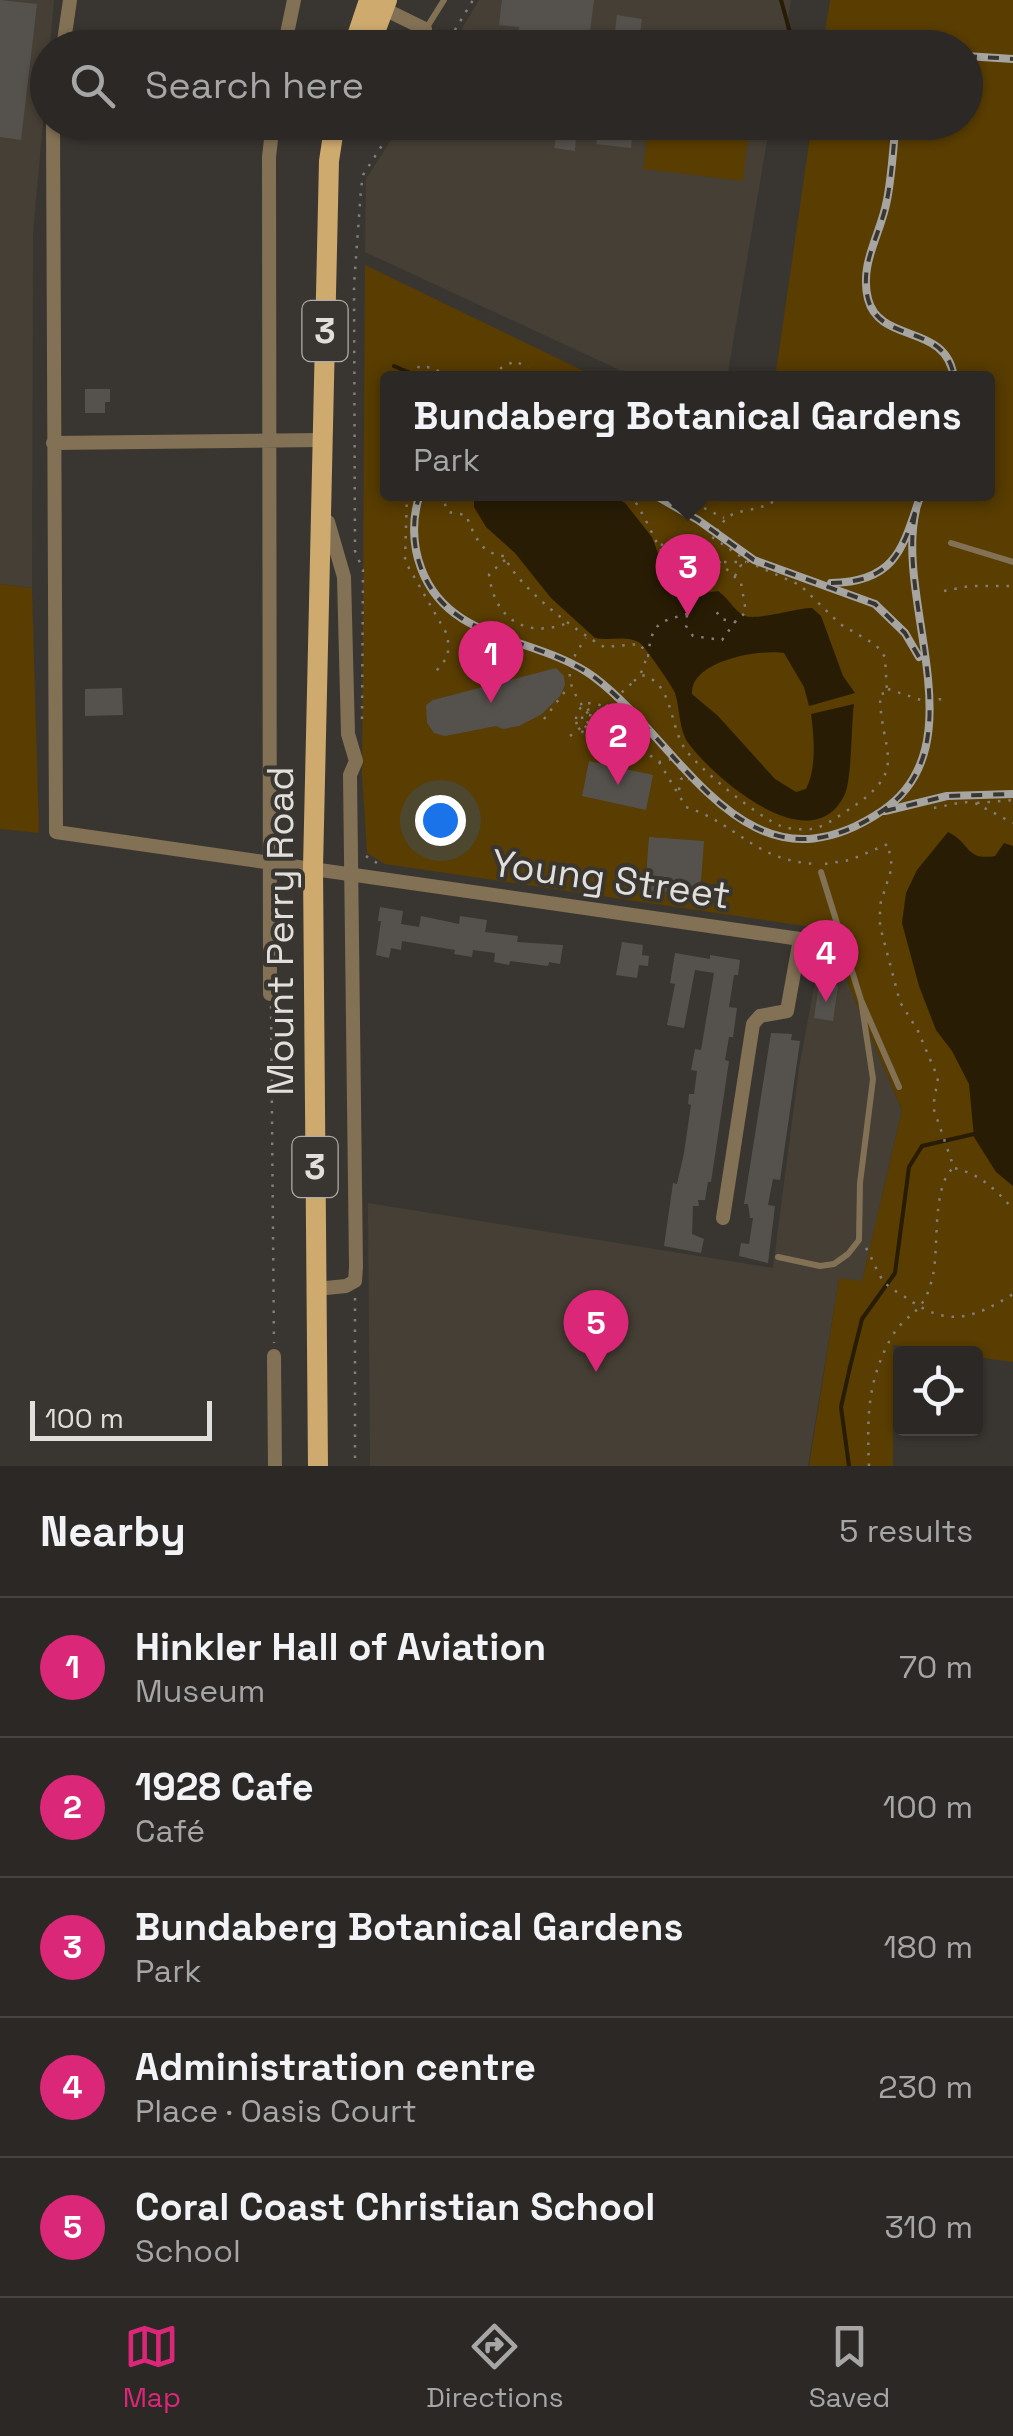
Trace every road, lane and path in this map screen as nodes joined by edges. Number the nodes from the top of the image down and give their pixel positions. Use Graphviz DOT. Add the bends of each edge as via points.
graph roads {
  1 [pos="70,0"];
  2 [pos="294,0"];
  3 [pos="444,0"];
  4 [pos="473,0"];
  5 [pos="375,2"];
  6 [pos="425,29"];
  7 [pos="66,30"];
  8 [pos="288,30"];
  9 [pos="362,30"];
  10 [pos="371,30"];
  11 [pos="455,30"];
  12 [pos="53,140"];
  13 [pos="271,140"];
  14 [pos="342,140"];
  15 [pos="386,140"];
  16 [pos="528,368"];
  17 [pos="418,371"];
  18 [pos="438,371"];
  19 [pos="499,371"];
  20 [pos="270,442"];
  21 [pos="53,444"];
  22 [pos="322,448"];
  23 [pos="407,501"];
  24 [pos="444,501"];
  25 [pos="634,501"];
  26 [pos="690,501"];
  27 [pos="774,501"];
  28 [pos="725,519"];
  29 [pos="712,537"];
  30 [pos="660,543"];
  31 [pos="951,544"];
  32 [pos="707,550"];
  33 [pos="506,558"];
  34 [pos="738,561"];
  35 [pos="722,562"];
  36 [pos="1013,562"];
  37 [pos="750,563"];
  38 [pos="734,576"];
  39 [pos="1013,586"];
  40 [pos="696,590"];
  41 [pos="944,591"];
  42 [pos="716,612"];
  43 [pos="687,614"];
  44 [pos="570,622"];
  45 [pos="736,622"];
  46 [pos="587,637"];
  47 [pos="648,656"];
  48 [pos="434,674"];
  49 [pos="634,681"];
  50 [pos="886,688"];
  51 [pos="570,690"];
  52 [pos="949,699"];
  53 [pos="582,706"];
  54 [pos="605,709"];
  55 [pos="588,713"];
  56 [pos="598,714"];
  57 [pos="544,719"];
  58 [pos="362,722"];
  59 [pos="586,723"];
  60 [pos="598,727"];
  61 [pos="579,728"];
  62 [pos="570,736"];
  63 [pos="664,750"];
  64 [pos="672,759"];
  65 [pos="658,762"];
  66 [pos="678,792"];
  67 [pos="1013,800"];
  68 [pos="976,804"];
  69 [pos="934,808"];
  70 [pos="1013,823"];
  71 [pos="364,851"];
  72 [pos="269,861"];
  73 [pos="377,863"];
  74 [pos="313,868"];
  75 [pos="821,872"];
  76 [pos="351,875"];
  77 [pos="270,994"];
  78 [pos="861,1000"];
  79 [pos="899,1088"];
  80 [pos="954,1168"];
  81 [pos="1013,1209"];
  82 [pos="722,1222"];
  83 [pos="859,1240"];
  84 [pos="778,1257"];
  85 [pos="355,1281"];
  86 [pos="316,1289"];
  87 [pos="1013,1294"];
  88 [pos="921,1308"];
  89 [pos="274,1356"];
  90 [pos="275,1466"];
  91 [pos="318,1466"];
  92 [pos="356,1466"];
  93 [pos="869,1466"];
  1 -- 7 [label="street"];
  2 -- 8 [label="street"];
  3 -- 6 [label="lane"];
  4 -- 11 [label="path"];
  5 -- 6 [label="street"];
  5 -- 9 [label="main road"];
  5 -- 10 [label="main road"];
  12 -- 21 [label="street"];
  13 -- 20 [label="street, Mount Perry Road"];
  14 -- 22 [label="main road, Mount Perry Road / 3" via="328,206"];
  15 -- 58 [label="path" via="362,180 354,271"];
  16 -- 19 [label="path" via="514,361"];
  17 -- 18 [label="path"];
  20 -- 21 [label="street"];
  20 -- 22 [label="street"];
  20 -- 72 [label="street, Mount Perry Road"];
  21 -- 72 [label="street, Young Street" via="56,832"];
  22 -- 74 [label="main road, Mount Perry Road / 3"];
  22 -- 76 [label="street, Mount Perry Road" via="330,534 344,577 348,734 356,761 350,775"];
  23 -- 48 [label="path" via="405,561 448,636 448,656"];
  24 -- 33 [label="path" via="448,512 466,515 479,545"];
  25 -- 30 [label="path"];
  26 -- 28 [label="path"];
  27 -- 28 [label="path"];
  28 -- 29 [label="path"];
  29 -- 32 [label="path"];
  29 -- 37 [label="path"];
  30 -- 32 [label="path" via="672,553"];
  30 -- 40 [label="path" via="671,571"];
  31 -- 36 [label="lane"];
  32 -- 35 [label="path"];
  32 -- 40 [label="path" via="693,574"];
  33 -- 44 [label="path" via="532,594"];
  33 -- 44 [label="path" via="488,574 496,606 511,622 545,628"];
  34 -- 35 [label="path"];
  34 -- 37 [label="path"];
  34 -- 38 [label="path"];
  35 -- 38 [label="path"];
  37 -- 50 [label="path" via="800,585 840,624 876,645 885,657"];
  38 -- 45 [label="path" via="746,612"];
  39 -- 41 [label="path"];
  40 -- 43 [label="path"];
  42 -- 45 [label="path"];
  43 -- 45 [label="path" via="692,636 722,640"];
  43 -- 47 [label="path" via="654,628"];
  44 -- 46 [label="path"];
  46 -- 47 [label="path" via="604,647 640,644"];
  46 -- 51 [label="path" via="572,658"];
  47 -- 49 [label="path"];
  49 -- 50 [label="path" via="653,677 662,687 687,752 722,786 779,826 808,830 860,802 884,776 890,753 880,694"];
  49 -- 54 [label="path"];
  50 -- 52 [label="path" via="912,699"];
  51 -- 53 [label="path"];
  51 -- 57 [label="path"];
  53 -- 54 [label="path"];
  53 -- 55 [label="path"];
  53 -- 61 [label="path"];
  54 -- 56 [label="path"];
  54 -- 60 [label="path" via="608,724"];
  55 -- 56 [label="path"];
  55 -- 59 [label="path"];
  56 -- 60 [label="path"];
  59 -- 60 [label="path"];
  59 -- 61 [label="path"];
  60 -- 61 [label="path" via="593,735"];
  60 -- 65 [label="path" via="620,747 644,751"];
  61 -- 62 [label="path"];
  63 -- 64 [label="path"];
  64 -- 65 [label="path"];
  64 -- 66 [label="path" via="688,778"];
  65 -- 66 [label="path"];
  66 -- 80 [label="path" via="686,807 709,814 760,851 798,863 850,860 888,844 892,867 880,926 904,1012 938,1078 932,1107"];
  67 -- 68 [label="path"];
  68 -- 69 [label="path"];
  68 -- 70 [label="path"];
  71 -- 73 [label="path"];
  72 -- 74 [label="street, Young Street"];
  72 -- 77 [label="street, Mount Perry Road"];
  74 -- 76 [label="street, Young Street"];
  74 -- 86 [label="main road, Mount Perry Road / 3"];
  75 -- 78 [label="lane"];
  76 -- 82 [label="street, Young Street" via="800,939 787,1011 753,1024"];
  76 -- 85 [label="street, Mount Perry Road"];
  77 -- 89 [label="path"];
  78 -- 79 [label="lane"];
  78 -- 83 [label="lane" via="873,1079"];
  80 -- 81 [label="path" via="973,1173"];
  80 -- 88 [label="path" via="940,1200 934,1271"];
  83 -- 84 [label="lane" via="834,1264"];
  83 -- 88 [label="path" via="883,1281"];
  85 -- 86 [label="street"];
  85 -- 92 [label="path"];
  86 -- 91 [label="main road, Mount Perry Road / 3"];
  87 -- 88 [label="path" via="970,1316 947,1318"];
  88 -- 93 [label="path" via="892,1335 870,1392"];
  89 -- 90 [label="street"];
}
